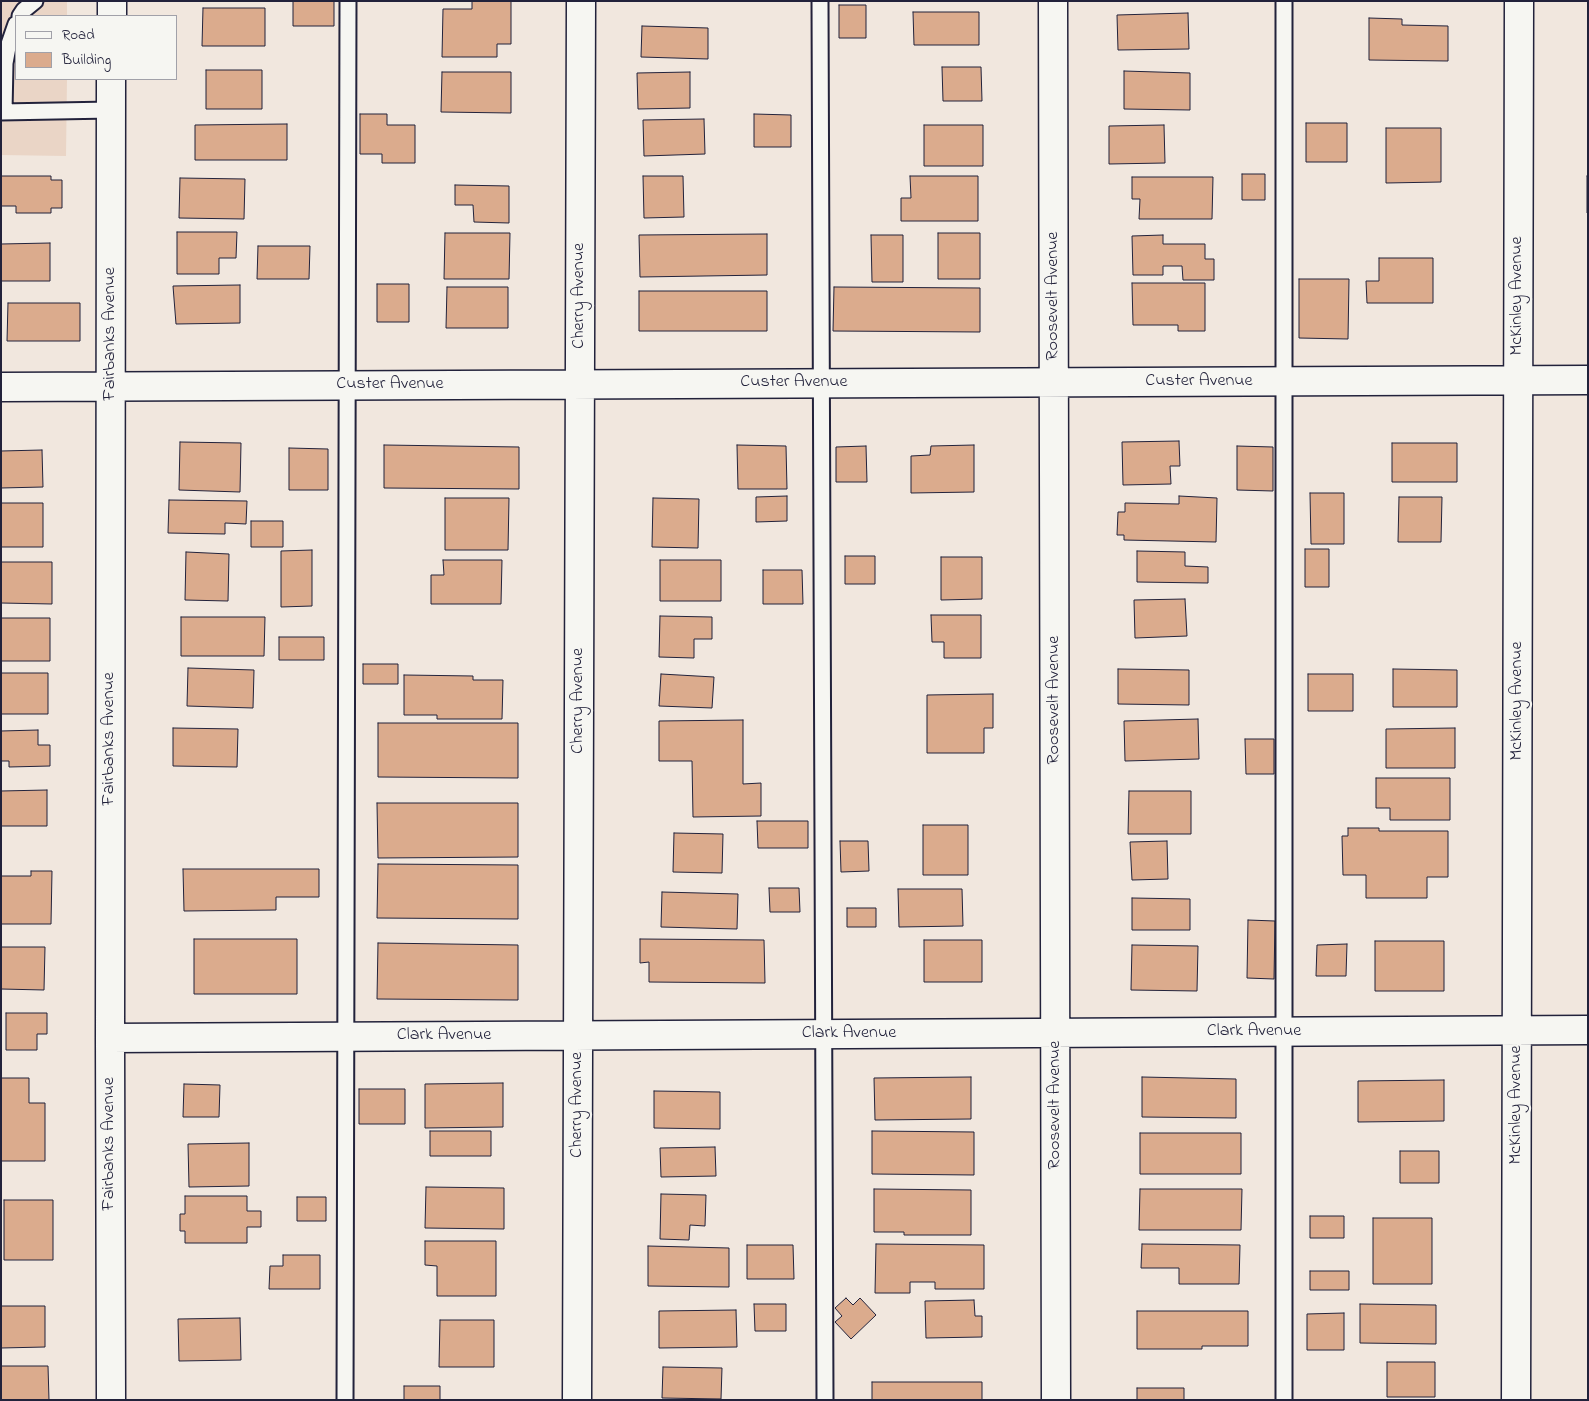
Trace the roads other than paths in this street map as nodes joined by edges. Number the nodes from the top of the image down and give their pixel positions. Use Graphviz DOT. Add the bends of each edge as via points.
graph roads {
  1 [pos="35,1"];
  2 [pos="112,1"];
  3 [pos="348,1"];
  4 [pos="580,1"];
  5 [pos="820,1"];
  6 [pos="1053,1"];
  7 [pos="1284,1"];
  8 [pos="1519,1"];
  9 [pos="21,15"];
  10 [pos="112,15"];
  11 [pos="15,27"];
  12 [pos="111,80"];
  13 [pos="111,110"];
  14 [pos="3,112"];
  15 [pos="1518,380"];
  16 [pos="1588,380"];
  17 [pos="1284,381"];
  18 [pos="1054,382"];
  19 [pos="821,383"];
  20 [pos="580,384"];
  21 [pos="347,386"];
  22 [pos="1,387"];
  23 [pos="111,387"];
  24 [pos="1517,1030"];
  25 [pos="1588,1030"];
  26 [pos="1284,1032"];
  27 [pos="1055,1033"];
  28 [pos="824,1034"];
  29 [pos="578,1036"];
  30 [pos="346,1037"];
  31 [pos="110,1038"];
  32 [pos="111,1400"];
  33 [pos="345,1400"];
  34 [pos="577,1400"];
  35 [pos="825,1400"];
  36 [pos="1056,1400"];
  37 [pos="1284,1400"];
  38 [pos="1516,1400"];
  1 -- 9 [label="lane"];
  2 -- 10 [label="street"];
  3 -- 21 [label="lane"];
  4 -- 20 [label="street, Cherry Avenue"];
  5 -- 19 [label="lane"];
  6 -- 18 [label="street, Roosevelt Avenue"];
  7 -- 17 [label="lane"];
  8 -- 15 [label="street, McKinley Avenue"];
  11 -- 14 [label="lane" via="5,63"];
  12 -- 13 [label="street, Fairbanks Avenue"];
  13 -- 14 [label="lane"];
  13 -- 23 [label="street, Fairbanks Avenue"];
  15 -- 16 [label="street, Custer Avenue"];
  15 -- 17 [label="street, Custer Avenue"];
  15 -- 24 [label="street, McKinley Avenue"];
  17 -- 18 [label="street, Custer Avenue"];
  17 -- 26 [label="lane"];
  18 -- 19 [label="street, Custer Avenue"];
  18 -- 27 [label="street, Roosevelt Avenue"];
  19 -- 20 [label="street, Custer Avenue"];
  19 -- 28 [label="lane"];
  20 -- 21 [label="street, Custer Avenue"];
  20 -- 29 [label="street, Cherry Avenue"];
  21 -- 23 [label="street, Custer Avenue"];
  21 -- 30 [label="lane"];
  22 -- 23 [label="street, Custer Avenue"];
  23 -- 31 [label="street, Fairbanks Avenue"];
  24 -- 25 [label="street, Clark Avenue"];
  24 -- 26 [label="street, Clark Avenue"];
  24 -- 38 [label="street, McKinley Avenue"];
  26 -- 27 [label="street, Clark Avenue"];
  26 -- 37 [label="lane"];
  27 -- 28 [label="street, Clark Avenue"];
  27 -- 36 [label="street, Roosevelt Avenue"];
  28 -- 29 [label="street, Clark Avenue"];
  28 -- 35 [label="lane"];
  29 -- 30 [label="street, Clark Avenue"];
  29 -- 34 [label="street, Cherry Avenue"];
  30 -- 31 [label="street, Clark Avenue"];
  30 -- 33 [label="lane"];
  31 -- 32 [label="street, Fairbanks Avenue"];
}
